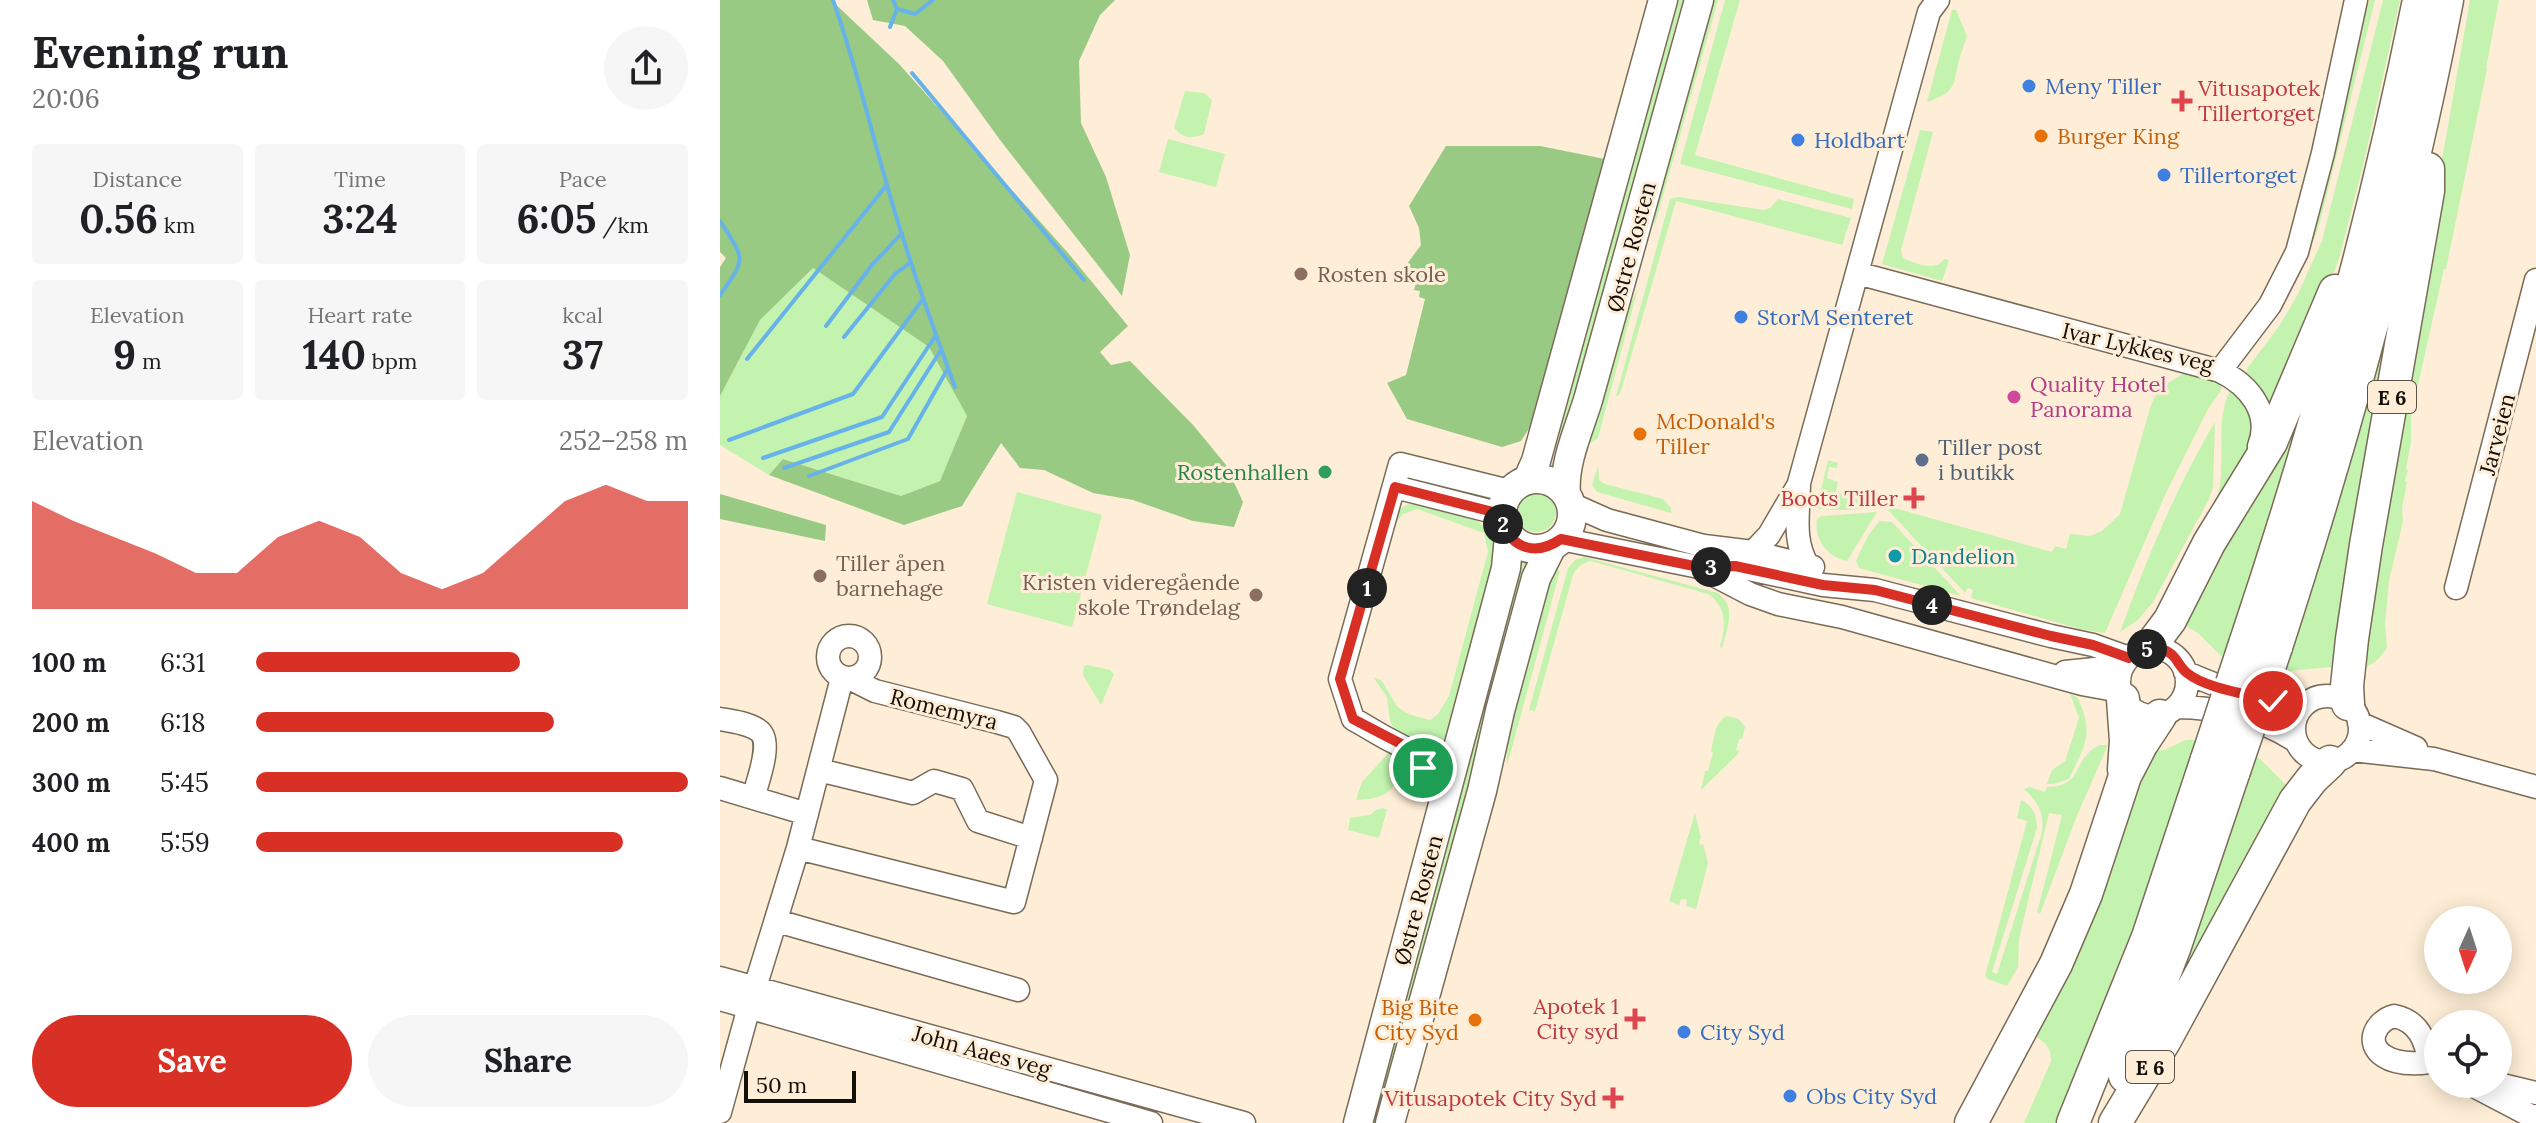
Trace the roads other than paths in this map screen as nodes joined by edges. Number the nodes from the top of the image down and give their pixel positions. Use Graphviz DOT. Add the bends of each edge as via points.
graph roads {
  1 [pos="1663,0"];
  2 [pos="1699,0"];
  3 [pos="2356,0"];
  4 [pos="2419,0"];
  5 [pos="2447,0"];
  6 [pos="1931,4"];
  7 [pos="2429,90"];
  8 [pos="2377,192"];
  9 [pos="1857,273"];
  10 [pos="2536,280"];
  11 [pos="2220,371"];
  12 [pos="2249,476"];
  13 [pos="1799,483"];
  14 [pos="1395,487"];
  15 [pos="1569,499"];
  16 [pos="1512,505"];
  17 [pos="1556,542"];
  18 [pos="1701,556"];
  19 [pos="1744,559"];
  20 [pos="1808,566"];
  21 [pos="2456,588"];
  22 [pos="1875,590"];
  23 [pos="1842,617"];
  24 [pos="2051,636"];
  25 [pos="2260,645"];
  26 [pos="2139,653"];
  27 [pos="2105,668"];
  28 [pos="2046,672"];
  29 [pos="2185,672"];
  30 [pos="2122,695"];
  31 [pos="2308,702"];
  32 [pos="2168,712"];
  33 [pos="2354,713"];
  34 [pos="720,719"];
  35 [pos="2296,741"];
  36 [pos="2341,756"];
  37 [pos="2434,759"];
  38 [pos="2221,765"];
  39 [pos="819,770"];
  40 [pos="2125,776"];
  41 [pos="2536,787"];
  42 [pos="720,788"];
  43 [pos="1422,788"];
  44 [pos="753,798"];
  45 [pos="807,814"];
  46 [pos="1031,838"];
  47 [pos="798,848"];
  48 [pos="777,921"];
  49 [pos="720,978"];
  50 [pos="1018,990"];
  51 [pos="752,998"];
  52 [pos="720,999"];
  53 [pos="2512,1087"];
  54 [pos="2536,1093"];
  55 [pos="2498,1098"];
  56 [pos="720,1112"];
  57 [pos="2534,1116"];
  58 [pos="1394,1119"];
  59 [pos="1151,1123"];
  60 [pos="1244,1123"];
  61 [pos="1358,1123"];
  62 [pos="1971,1123"];
  63 [pos="2073,1123"];
  64 [pos="2105,1123"];
  65 [pos="2115,1123"];
  1 -- 16 [label="main road, Østre Rosten" via="1540,449"];
  2 -- 15 [label="main road, Østre Rosten" via="1574,445 1565,484"];
  3 -- 11 [label="street, Ivar Lykkes veg" via="2297,252 2270,305"];
  4 -- 8 [label="highway, E 6"];
  5 -- 7 [label="highway, E 6"];
  6 -- 9 [label="street"];
  7 -- 25 [label="highway, E 6" via="2332,471"];
  7 -- 33 [label="highway, E 6" via="2428,191 2352,639 2347,686"];
  8 -- 12 [label="highway, E 6" via="2284,413"];
  8 -- 25 [label="highway, E 6"];
  9 -- 11 [label="street, Ivar Lykkes veg"];
  9 -- 13 [label="street"];
  10 -- 21 [label="street, Jarveien"];
  11 -- 12 [label="street" via="2234,378 2260,409 2263,434"];
  12 -- 26 [label="highway, E 6" via="2170,620"];
  13 -- 19 [label="street" via="1769,535"];
  13 -- 20 [label="street" via="1796,533"];
  14 -- 16 [label="street"];
  14 -- 16 [label="street" via="1400,464"];
  14 -- 43 [label="street" via="1340,679 1353,719 1409,748 1419,759"];
  15 -- 16 [label="main road" via="1550,480"];
  15 -- 17 [label="main road" via="1571,523"];
  15 -- 18 [label="street" via="1607,520"];
  16 -- 17 [label="main road" via="1518,544 1540,549"];
  16 -- 61 [label="main road, Østre Rosten" via="1506,568"];
  17 -- 18 [label="street"];
  17 -- 58 [label="main road, Østre Rosten" via="1536,578"];
  18 -- 19 [label="street"];
  18 -- 23 [label="street" via="1750,594"];
  19 -- 20 [label="street"];
  19 -- 22 [label="street" via="1823,585"];
  19 -- 23 [label="street"];
  20 -- 22 [label="street" via="1845,575"];
  22 -- 24 [label="street"];
  23 -- 28 [label="street"];
  24 -- 26 [label="street"];
  24 -- 27 [label="street"];
  25 -- 38 [label="highway, E 6, bridge"];
  26 -- 27 [label="street"];
  26 -- 29 [label="street" via="2168,651"];
  26 -- 30 [label="street" via="2120,673"];
  27 -- 28 [label="street"];
  27 -- 30 [label="street"];
  28 -- 30 [label="street"];
  29 -- 31 [label="street" via="2214,686 2273,701"];
  29 -- 32 [label="street" via="2186,691"];
  30 -- 32 [label="street" via="2135,711 2151,716"];
  30 -- 40 [label="highway"];
  31 -- 33 [label="street" via="2339,698"];
  31 -- 35 [label="street" via="2294,724"];
  32 -- 35 [label="street" via="2206,708 2239,715"];
  32 -- 40 [label="highway" via="2141,745"];
  33 -- 36 [label="street" via="2357,742"];
  33 -- 37 [label="street"];
  34 -- 44 [label="street" via="753,727 765,736"];
  35 -- 36 [label="street" via="2310,757"];
  36 -- 37 [label="street"];
  36 -- 65 [label="highway, E 6" via="2295,801"];
  37 -- 41 [label="street"];
  38 -- 63 [label="highway, E 6"];
  38 -- 64 [label="highway, E 6" via="2153,1006"];
  39 -- 45 [label="street, Romemyra"];
  39 -- 46 [label="street" via="913,793 934,781 962,789 978,821"];
  39 -- 46 [label="street, Romemyra" via="847,678 875,691 1014,727 1046,780"];
  40 -- 62 [label="highway" via="2071,933"];
  42 -- 44 [label="street"];
  44 -- 45 [label="street"];
  45 -- 47 [label="street, Romemyra"];
  46 -- 47 [label="street, Romemyra" via="1014,902"];
  47 -- 48 [label="street, Romemyra"];
  48 -- 50 [label="street"];
  48 -- 51 [label="street, Romemyra"];
  49 -- 51 [label="street, John Aaes veg"];
  51 -- 52 [label="street, John Aaes veg"];
  51 -- 56 [label="street, Romemyra"];
  51 -- 59 [label="street, John Aaes veg"];
  51 -- 60 [label="street, John Aaes veg"];
  53 -- 54 [label="street"];
  55 -- 57 [label="street"];
}
